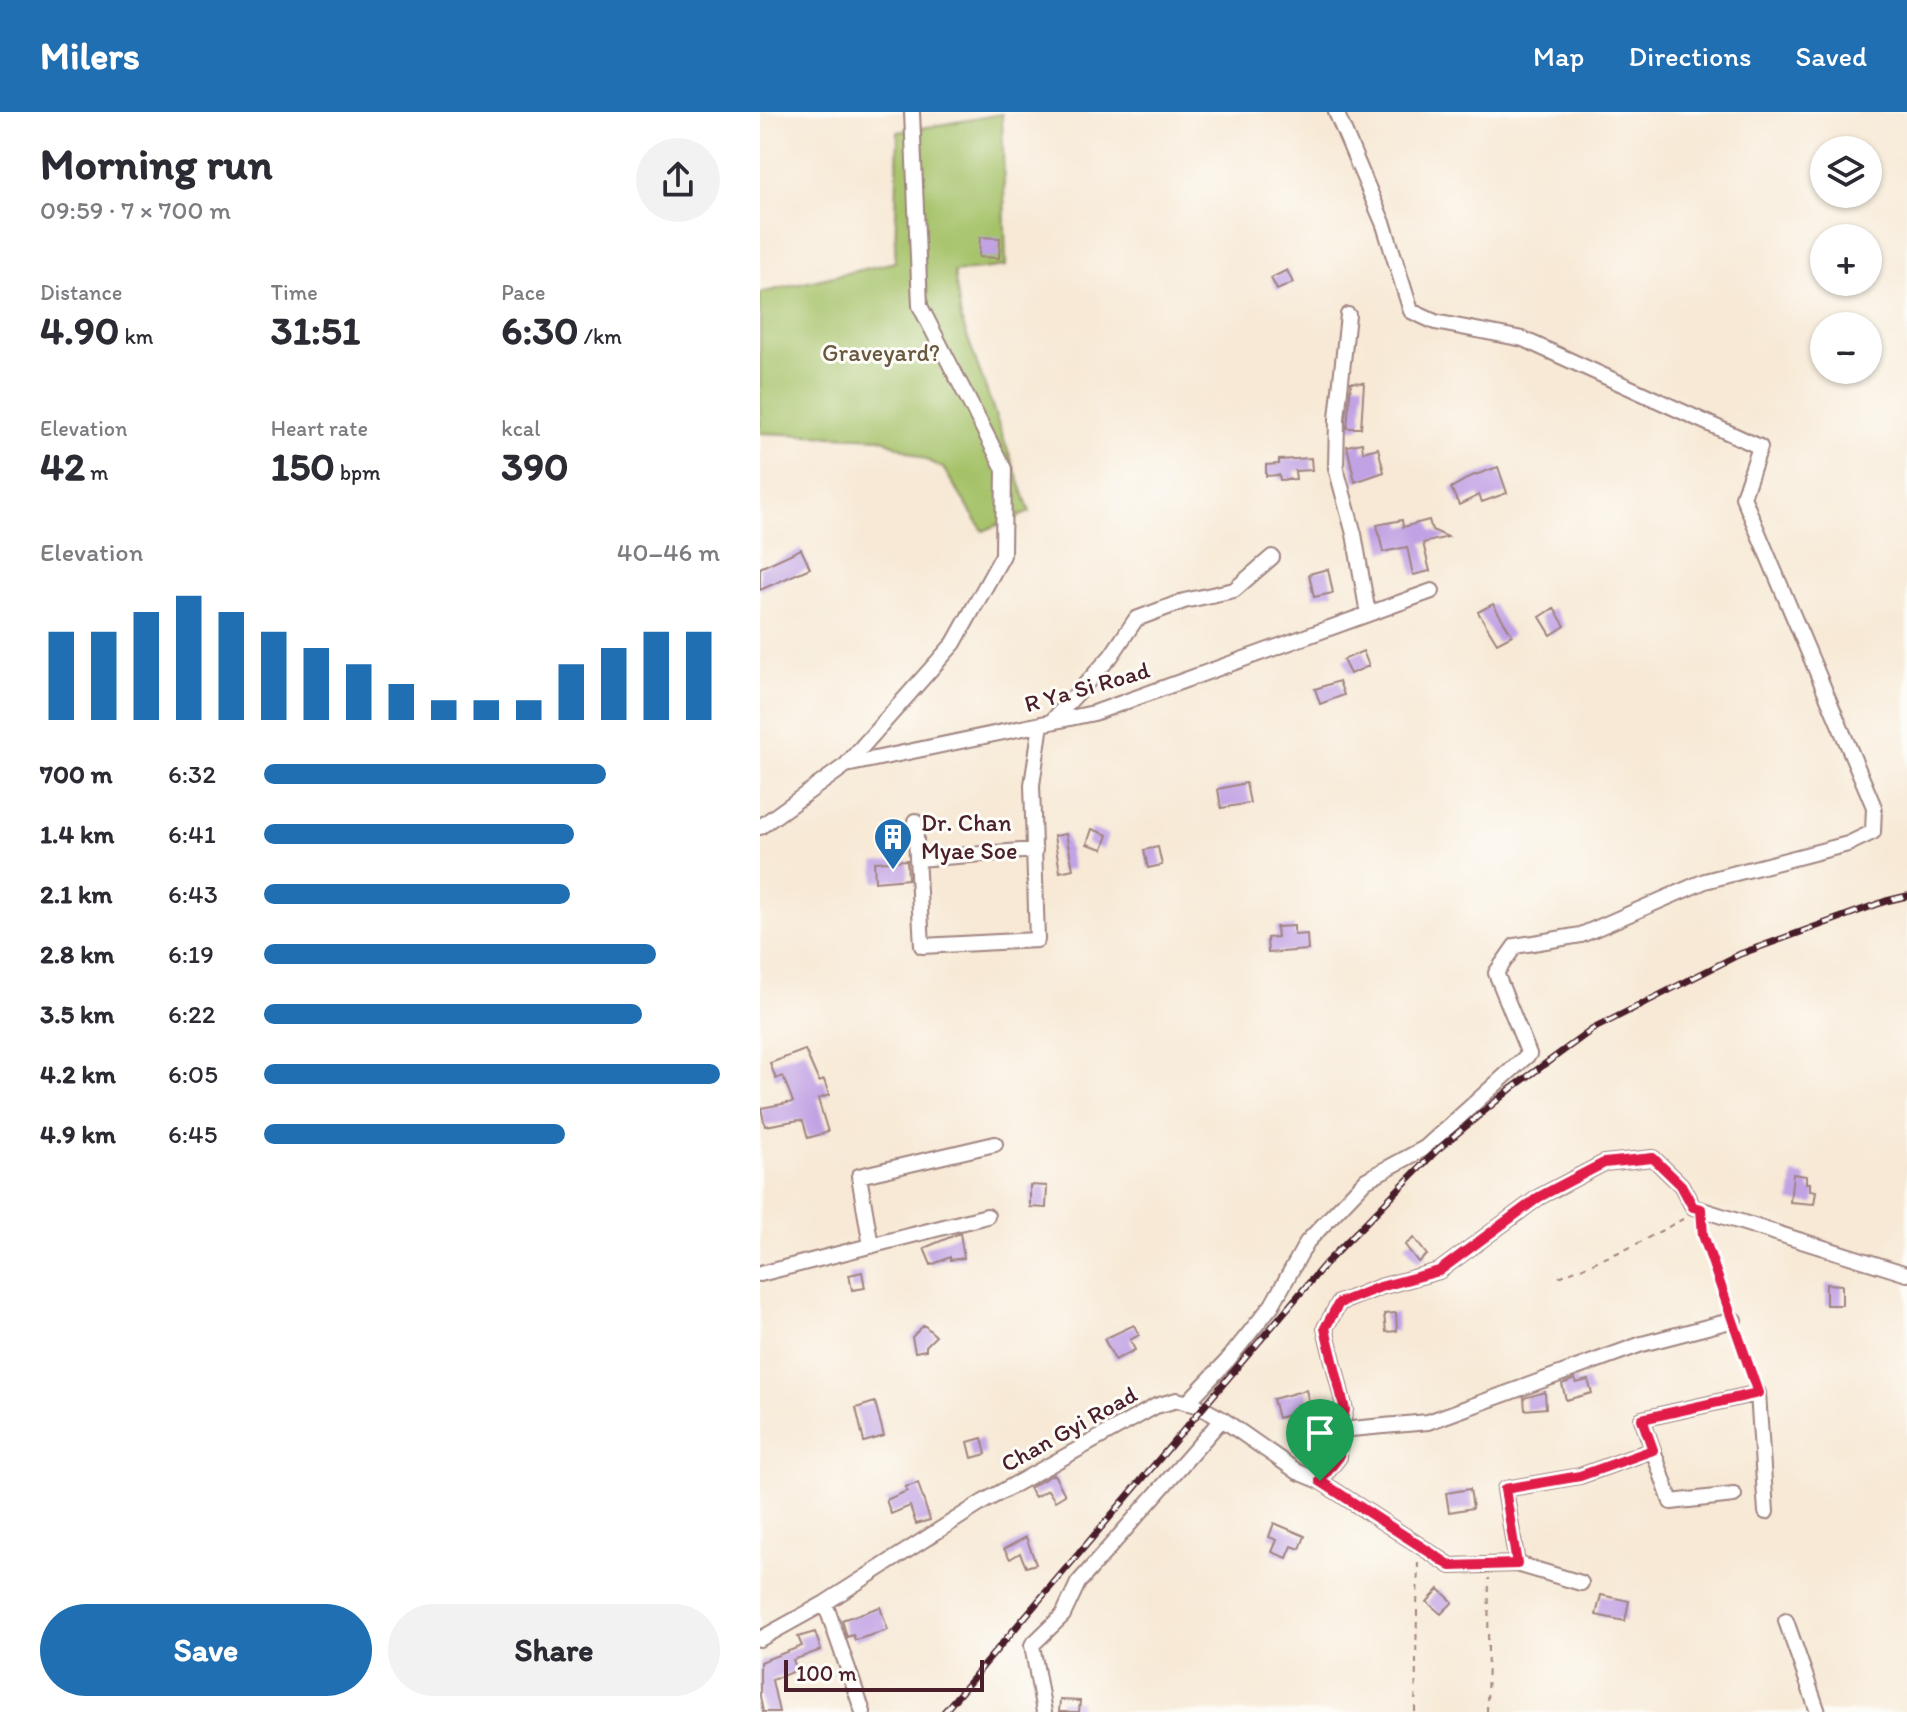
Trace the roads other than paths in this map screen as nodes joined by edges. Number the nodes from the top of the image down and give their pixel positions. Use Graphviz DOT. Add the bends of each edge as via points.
graph roads {
  1 [pos="912,112"];
  2 [pos="1336,112"];
  3 [pos="1348,315"];
  4 [pos="1272,557"];
  5 [pos="1432,591"];
  6 [pos="1368,614"];
  7 [pos="1046,723"];
  8 [pos="846,765"];
  9 [pos="915,821"];
  10 [pos="760,827"];
  11 [pos="1035,850"];
  12 [pos="917,859"];
  13 [pos="995,1144"];
  14 [pos="987,1216"];
  15 [pos="871,1246"];
  16 [pos="760,1274"];
  17 [pos="1907,1274"];
  18 [pos="1734,1320"];
  19 [pos="1187,1403"];
  20 [pos="1222,1419"];
  21 [pos="1340,1430"];
  22 [pos="1653,1450"];
  23 [pos="1320,1481"];
  24 [pos="1734,1495"];
  25 [pos="1766,1512"];
  26 [pos="1517,1564"];
  27 [pos="1581,1583"];
  28 [pos="825,1603"];
  29 [pos="1786,1621"];
  30 [pos="760,1639"];
  31 [pos="863,1712"];
  32 [pos="1044,1712"];
  33 [pos="1818,1712"];
  1 -- 8 [label="street" via="920,306 1004,469 1003,555 954,643"];
  2 -- 19 [label="street" via="1384,225 1411,311 1435,322 1523,339 1760,447 1743,497 1874,807 1873,832 1848,844 1705,881 1581,935 1515,946 1496,973 1529,1054 1425,1148 1366,1180 1307,1242 1272,1305"];
  3 -- 6 [label="street" via="1336,468"];
  4 -- 7 [label="street" via="1234,590 1136,619 1111,656"];
  5 -- 6 [label="street, R Ya Si Road"];
  6 -- 7 [label="street, R Ya Si Road" via="1094,713"];
  7 -- 8 [label="street, R Ya Si Road"];
  7 -- 11 [label="street" via="1032,785"];
  8 -- 10 [label="street, R Ya Si Road"];
  9 -- 12 [label="street"];
  11 -- 12 [label="street"];
  11 -- 12 [label="street" via="1037,940 922,946"];
  13 -- 15 [label="street" via="859,1176"];
  14 -- 15 [label="street"];
  15 -- 16 [label="street"];
  17 -- 21 [label="street" via="1693,1207 1681,1185 1653,1158 1604,1163 1539,1197 1439,1271 1339,1303 1325,1328 1345,1410"];
  18 -- 21 [label="street" via="1642,1344 1428,1422"];
  19 -- 20 [label="street"];
  19 -- 28 [label="street, Chan Gyi Road" via="1177,1400 1143,1413 983,1502"];
  20 -- 23 [label="street" via="1298,1472"];
  20 -- 32 [label="street" via="1078,1583 1063,1615 1032,1645"];
  21 -- 23 [label="street" via="1339,1457"];
  22 -- 24 [label="street" via="1671,1502"];
  22 -- 25 [label="street" via="1642,1419 1758,1393"];
  22 -- 26 [label="street" via="1580,1476 1505,1489"];
  23 -- 26 [label="street" via="1451,1566"];
  26 -- 27 [label="street"];
  28 -- 30 [label="street, Chan Gyi Road"];
  28 -- 31 [label="street"];
  29 -- 33 [label="street"];
}
